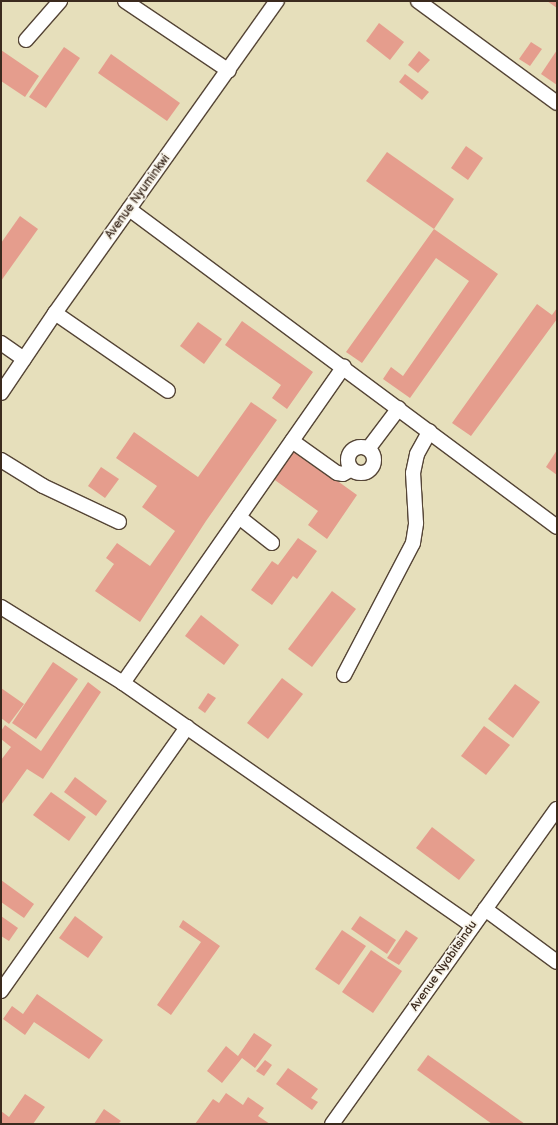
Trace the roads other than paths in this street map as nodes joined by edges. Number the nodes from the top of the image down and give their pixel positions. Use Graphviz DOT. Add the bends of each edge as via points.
graph roads {
  1 [pos="60,1"];
  2 [pos="125,1"];
  3 [pos="277,1"];
  4 [pos="418,1"];
  5 [pos="26,40"];
  6 [pos="230,71"];
  7 [pos="557,103"];
  8 [pos="129,209"];
  9 [pos="55,313"];
  10 [pos="1,343"];
  11 [pos="24,359"];
  12 [pos="344,366"];
  13 [pos="168,391"];
  14 [pos="1,394"];
  15 [pos="399,408"];
  16 [pos="430,431"];
  17 [pos="292,441"];
  18 [pos="368,449"];
  19 [pos="1,460"];
  20 [pos="352,469"];
  21 [pos="239,517"];
  22 [pos="119,522"];
  23 [pos="557,526"];
  24 [pos="272,543"];
  25 [pos="1,607"];
  26 [pos="344,675"];
  27 [pos="123,683"];
  28 [pos="187,727"];
  29 [pos="557,809"];
  30 [pos="485,909"];
  31 [pos="473,926"];
  32 [pos="555,956"];
  33 [pos="1,991"];
  34 [pos="332,1124"];
  1 -- 5 [label="street"];
  2 -- 6 [label="street"];
  3 -- 6 [label="street, Avenue Nyuminkwi"];
  4 -- 7 [label="street"];
  6 -- 8 [label="street, Avenue Nyuminkwi"];
  8 -- 9 [label="street, Avenue Nyuminkwi"];
  8 -- 12 [label="street"];
  9 -- 11 [label="street, Avenue Nyuminkwi"];
  9 -- 13 [label="street"];
  10 -- 11 [label="street"];
  11 -- 14 [label="street, Avenue Nyuminkwi"];
  12 -- 15 [label="street"];
  12 -- 17 [label="street"];
  15 -- 16 [label="street"];
  15 -- 18 [label="street"];
  16 -- 23 [label="street"];
  16 -- 26 [label="street" via="417,454 413,473 416,523 413,543"];
  17 -- 20 [label="street" via="337,473 343,474"];
  17 -- 21 [label="street"];
  18 -- 20 [label="street" via="354,450 349,456"];
  18 -- 20 [label="street" via="373,454 372,468 358,473"];
  19 -- 22 [label="street" via="43,486"];
  21 -- 24 [label="street"];
  21 -- 27 [label="street"];
  25 -- 27 [label="street"];
  27 -- 28 [label="street"];
  28 -- 31 [label="street"];
  28 -- 33 [label="street"];
  29 -- 30 [label="street, Avenue Nyabitsindu"];
  30 -- 31 [label="street, Avenue Nyabitsindu"];
  30 -- 32 [label="street"];
  31 -- 34 [label="street, Avenue Nyabitsindu"];
}
